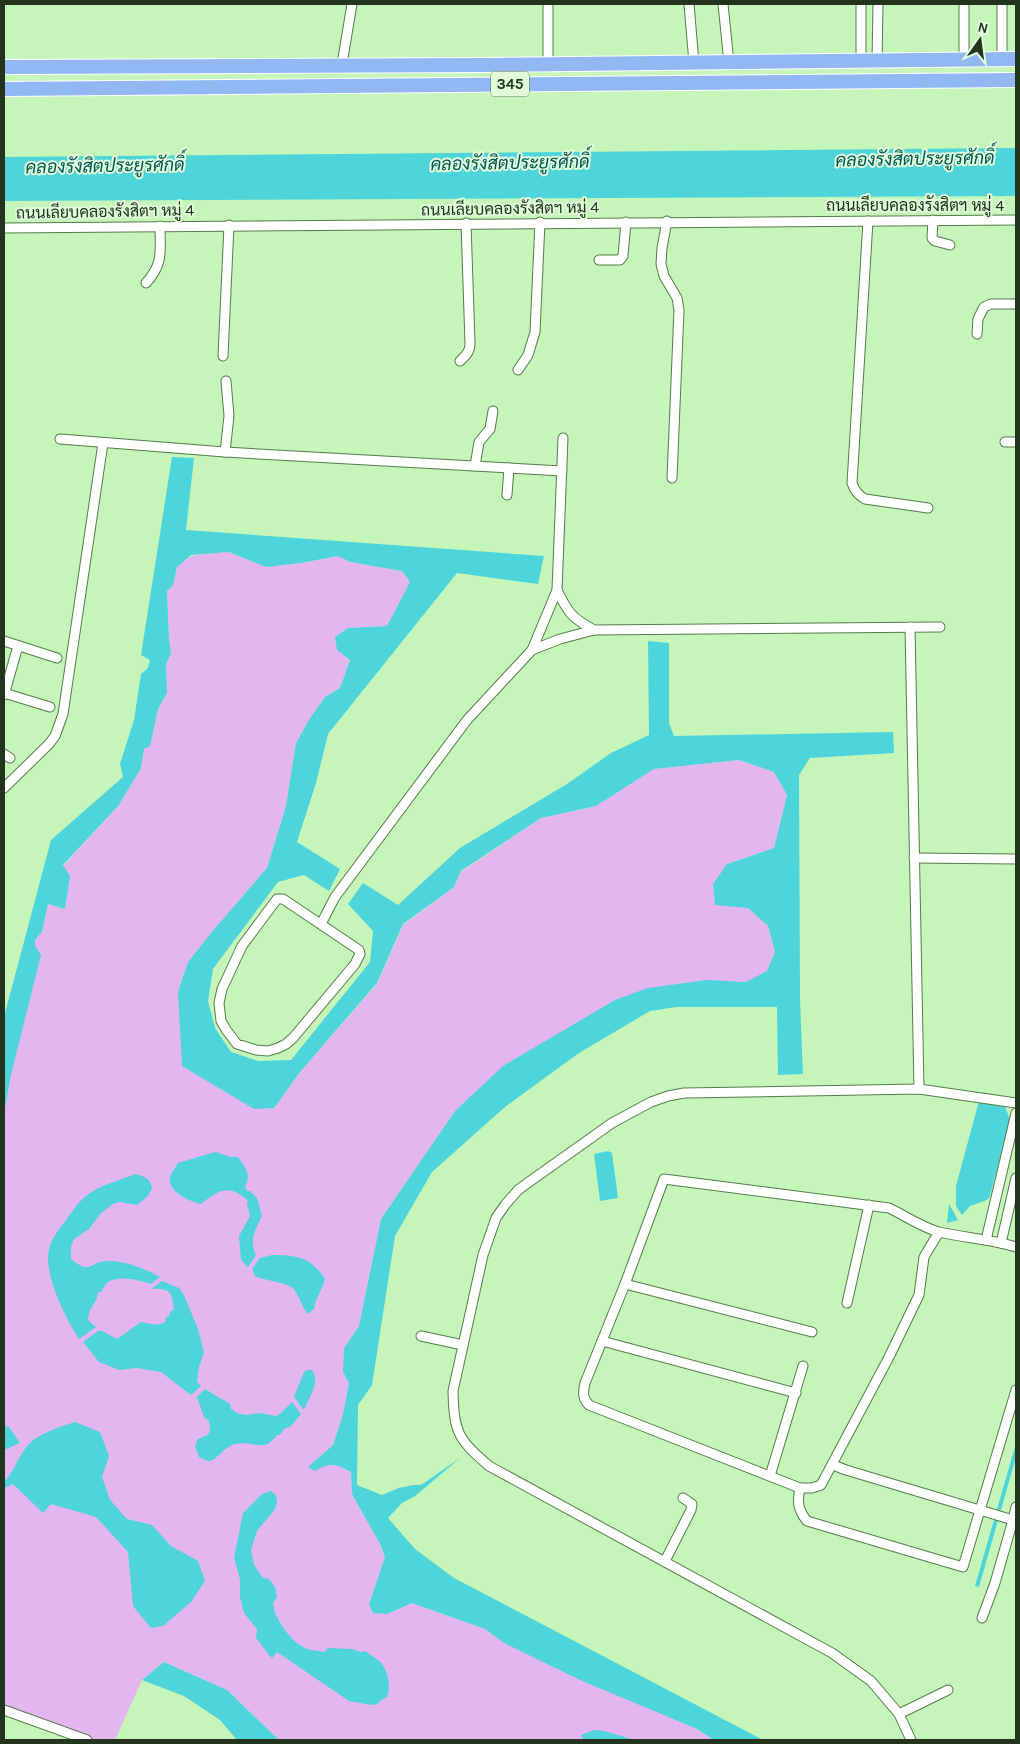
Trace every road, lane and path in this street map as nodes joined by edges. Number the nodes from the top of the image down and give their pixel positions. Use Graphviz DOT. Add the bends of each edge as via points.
graph roads {
  1 [pos="352,4"];
  2 [pos="548,4"];
  3 [pos="689,4"];
  4 [pos="723,4"];
  5 [pos="861,4"];
  6 [pos="878,4"];
  7 [pos="964,4"];
  8 [pos="1002,4"];
  9 [pos="1016,59"];
  10 [pos="964,60"];
  11 [pos="1002,60"];
  12 [pos="877,61"];
  13 [pos="860,62"];
  14 [pos="694,63"];
  15 [pos="729,63"];
  16 [pos="342,64"];
  17 [pos="548,64"];
  18 [pos="4,67"];
  19 [pos="1016,80"];
  20 [pos="4,89"];
  21 [pos="868,220"];
  22 [pos="933,220"];
  23 [pos="1016,220"];
  24 [pos="667,221"];
  25 [pos="540,222"];
  26 [pos="626,222"];
  27 [pos="466,223"];
  28 [pos="229,225"];
  29 [pos="160,226"];
  30 [pos="4,228"];
  31 [pos="950,245"];
  32 [pos="600,260"];
  33 [pos="146,283"];
  34 [pos="1016,304"];
  35 [pos="977,334"];
  36 [pos="223,356"];
  37 [pos="460,361"];
  38 [pos="518,370"];
  39 [pos="226,382"];
  40 [pos="493,411"];
  41 [pos="563,438"];
  42 [pos="60,439"];
  43 [pos="103,442"];
  44 [pos="1006,442"];
  45 [pos="1016,442"];
  46 [pos="225,452"];
  47 [pos="475,466"];
  48 [pos="509,468"];
  49 [pos="562,471"];
  50 [pos="672,478"];
  51 [pos="507,496"];
  52 [pos="928,508"];
  53 [pos="557,590"];
  54 [pos="910,627"];
  55 [pos="940,627"];
  56 [pos="594,630"];
  57 [pos="4,641"];
  58 [pos="18,646"];
  59 [pos="532,650"];
  60 [pos="57,658"];
  61 [pos="4,694"];
  62 [pos="50,707"];
  63 [pos="4,788"];
  64 [pos="914,858"];
  65 [pos="1016,859"];
  66 [pos="322,924"];
  67 [pos="920,1089"];
  68 [pos="1016,1103"];
  69 [pos="1016,1113"];
  70 [pos="1016,1178"];
  71 [pos="869,1205"];
  72 [pos="939,1232"];
  73 [pos="986,1240"];
  74 [pos="1001,1242"];
  75 [pos="1016,1247"];
  76 [pos="625,1284"];
  77 [pos="847,1303"];
  78 [pos="812,1332"];
  79 [pos="421,1336"];
  80 [pos="602,1341"];
  81 [pos="463,1345"];
  82 [pos="803,1366"];
  83 [pos="1016,1390"];
  84 [pos="796,1393"];
  85 [pos="833,1465"];
  86 [pos="770,1476"];
  87 [pos="800,1488"];
  88 [pos="683,1498"];
  89 [pos="1016,1507"];
  90 [pos="979,1510"];
  91 [pos="1010,1519"];
  92 [pos="665,1561"];
  93 [pos="982,1618"];
  94 [pos="948,1690"];
  95 [pos="4,1710"];
  96 [pos="899,1714"];
  97 [pos="87,1740"];
  98 [pos="911,1740"];
  1 -- 16 [label="street"];
  2 -- 17 [label="street"];
  3 -- 14 [label="street"];
  4 -- 15 [label="street"];
  5 -- 13 [label="street"];
  6 -- 12 [label="street"];
  7 -- 10 [label="street"];
  8 -- 11 [label="street"];
  9 -- 11 [label="main road, 345"];
  10 -- 11 [label="main road, 345"];
  10 -- 12 [label="main road, 345"];
  12 -- 13 [label="main road, 345"];
  13 -- 15 [label="main road, 345"];
  14 -- 15 [label="main road, 345"];
  14 -- 17 [label="main road, 345"];
  16 -- 17 [label="main road, 345"];
  16 -- 18 [label="main road, 345"];
  19 -- 20 [label="main road, 345"];
  21 -- 22 [label="street, ถนนเลียบคลองรังสิตฯ หมู่ 4"];
  21 -- 24 [label="street, ถนนเลียบคลองรังสิตฯ หมู่ 4"];
  21 -- 52 [label="street" via="852,483 859,496 865,499"];
  22 -- 23 [label="street, ถนนเลียบคลองรังสิตฯ หมู่ 4"];
  22 -- 31 [label="street" via="932,238"];
  24 -- 26 [label="street, ถนนเลียบคลองรังสิตฯ หมู่ 4"];
  24 -- 50 [label="street" via="661,264 677,298 679,310"];
  25 -- 26 [label="street, ถนนเลียบคลองรังสิตฯ หมู่ 4"];
  25 -- 27 [label="street, ถนนเลียบคลองรังสิตฯ หมู่ 4"];
  25 -- 38 [label="street" via="535,332 528,356"];
  26 -- 32 [label="street" via="623,256 620,260"];
  27 -- 28 [label="street, ถนนเลียบคลองรังสิตฯ หมู่ 4"];
  27 -- 37 [label="street" via="470,349"];
  28 -- 29 [label="street, ถนนเลียบคลองรังสิตฯ หมู่ 4"];
  28 -- 36 [label="street"];
  29 -- 30 [label="street, ถนนเลียบคลองรังสิตฯ หมู่ 4"];
  29 -- 33 [label="street" via="158,268"];
  34 -- 35 [label="street" via="984,307 978,318"];
  39 -- 46 [label="street" via="229,416"];
  40 -- 47 [label="street" via="490,429 479,442"];
  41 -- 49 [label="street"];
  42 -- 43 [label="street"];
  43 -- 46 [label="street"];
  43 -- 63 [label="street" via="62,714 49,744"];
  44 -- 45 [label="street"];
  46 -- 47 [label="street"];
  47 -- 48 [label="street"];
  48 -- 49 [label="street"];
  48 -- 51 [label="street"];
  49 -- 53 [label="street"];
  53 -- 56 [label="street" via="572,616"];
  53 -- 59 [label="street"];
  54 -- 55 [label="street"];
  54 -- 56 [label="street"];
  54 -- 64 [label="street"];
  56 -- 59 [label="street"];
  57 -- 58 [label="street"];
  58 -- 60 [label="street"];
  58 -- 61 [label="street"];
  59 -- 66 [label="street" via="466,720 335,897"];
  61 -- 62 [label="street"];
  64 -- 65 [label="street"];
  64 -- 67 [label="street"];
  66 -- 66 [label="street" via="359,950 359,959 286,1044 268,1051 237,1044 221,1021 219,1003 242,946 277,899 283,899"];
  67 -- 68 [label="street"];
  67 -- 81 [label="street" via="684,1093 651,1102 628,1113 543,1171 518,1190 505,1205 485,1246"];
  69 -- 73 [label="street"];
  70 -- 74 [label="street"];
  71 -- 72 [label="street" via="889,1208"];
  71 -- 76 [label="street" via="664,1179"];
  71 -- 77 [label="street"];
  72 -- 73 [label="street"];
  72 -- 85 [label="street" via="924,1257 920,1295"];
  73 -- 74 [label="street"];
  74 -- 75 [label="street"];
  76 -- 78 [label="street"];
  76 -- 80 [label="street"];
  79 -- 81 [label="street"];
  80 -- 84 [label="street"];
  80 -- 86 [label="street" via="584,1390 584,1400"];
  81 -- 92 [label="street" via="453,1391 457,1429 467,1446 504,1475"];
  82 -- 84 [label="street"];
  83 -- 90 [label="street"];
  84 -- 86 [label="street"];
  85 -- 87 [label="street" via="821,1485"];
  85 -- 90 [label="street"];
  86 -- 87 [label="street"];
  87 -- 90 [label="street" via="800,1512 807,1521 962,1567"];
  88 -- 92 [label="street" via="692,1504 691,1510"];
  89 -- 91 [label="street"];
  90 -- 91 [label="street"];
  91 -- 93 [label="street" via="995,1583"];
  92 -- 96 [label="street" via="832,1653 871,1681"];
  94 -- 96 [label="street"];
  95 -- 97 [label="street"];
  96 -- 98 [label="street"];
}
